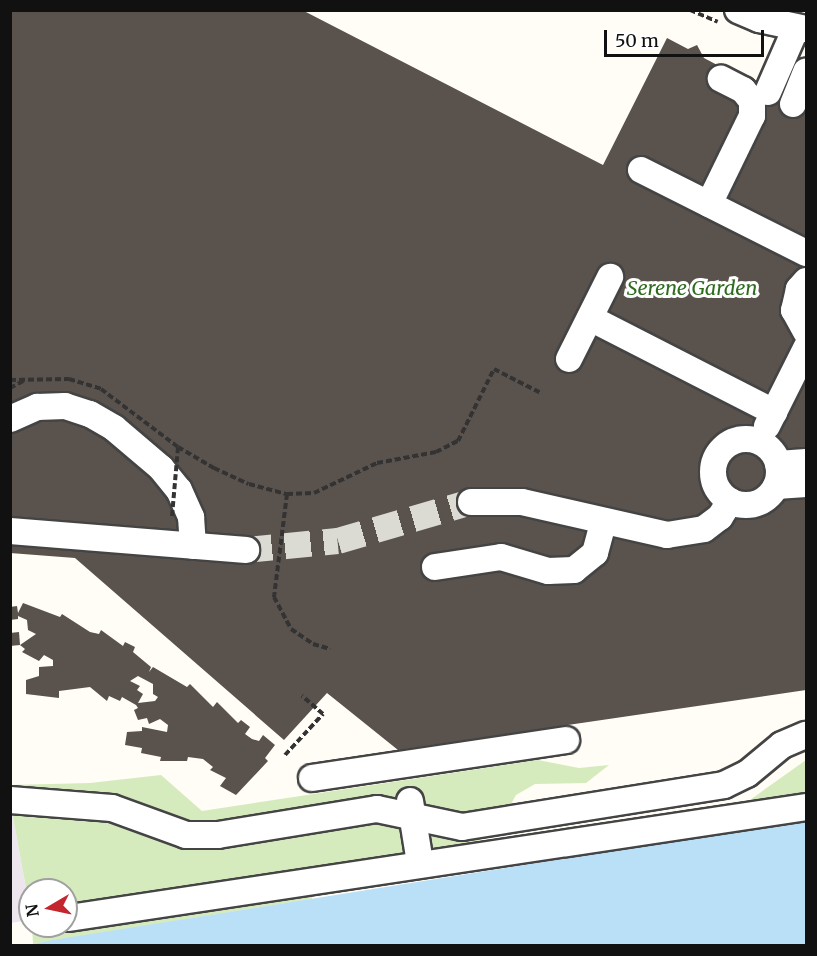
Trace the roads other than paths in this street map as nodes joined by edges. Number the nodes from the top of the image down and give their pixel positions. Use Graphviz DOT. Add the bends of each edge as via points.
graph roads {
  1 [pos="738,10"];
  2 [pos="801,28"];
  3 [pos="807,72"];
  4 [pos="721,79"];
  5 [pos="768,92"];
  6 [pos="793,104"];
  7 [pos="641,170"];
  8 [pos="709,204"];
  9 [pos="807,253"];
  10 [pos="610,277"];
  11 [pos="807,281"];
  12 [pos="590,318"];
  13 [pos="807,332"];
  14 [pos="807,348"];
  15 [pos="569,359"];
  16 [pos="774,412"];
  17 [pos="10,418"];
  18 [pos="759,442"];
  19 [pos="807,462"];
  20 [pos="777,475"];
  21 [pos="807,484"];
  22 [pos="730,501"];
  23 [pos="471,502"];
  24 [pos="603,523"];
  25 [pos="10,531"];
  26 [pos="193,546"];
  27 [pos="246,550"];
  28 [pos="435,567"];
  29 [pos="807,735"];
  30 [pos="566,740"];
  31 [pos="312,778"];
  32 [pos="10,800"];
  33 [pos="807,807"];
  34 [pos="411,809"];
  35 [pos="420,863"];
  36 [pos="78,917"];
  1 -- 2 [label="street"];
  2 -- 5 [label="street"];
  3 -- 6 [label="street"];
  4 -- 8 [label="street" via="743,90 752,101 752,116"];
  7 -- 8 [label="street"];
  8 -- 9 [label="street"];
  10 -- 12 [label="street"];
  11 -- 13 [label="street" via="799,289 794,310"];
  12 -- 15 [label="street"];
  12 -- 16 [label="street"];
  14 -- 16 [label="street"];
  16 -- 18 [label="street"];
  17 -- 26 [label="street" via="37,407 65,406 114,428 179,490 191,517"];
  18 -- 20 [label="street"];
  18 -- 22 [label="street" via="737,440 727,445 714,463 716,485"];
  19 -- 20 [label="street"];
  20 -- 21 [label="street"];
  20 -- 22 [label="street" via="761,501 740,505"];
  22 -- 24 [label="street" via="720,517 704,529 686,535 667,536"];
  23 -- 24 [label="street" via="522,502"];
  24 -- 28 [label="street" via="595,553 574,570 548,571 501,557"];
  25 -- 26 [label="street"];
  26 -- 27 [label="street"];
  29 -- 34 [label="street" via="782,745 738,780 709,789 462,828"];
  30 -- 31 [label="street"];
  32 -- 34 [label="street" via="112,807 186,834 201,835 377,809"];
  33 -- 35 [label="street"];
  34 -- 35 [label="street"];
  35 -- 36 [label="street"];
}
